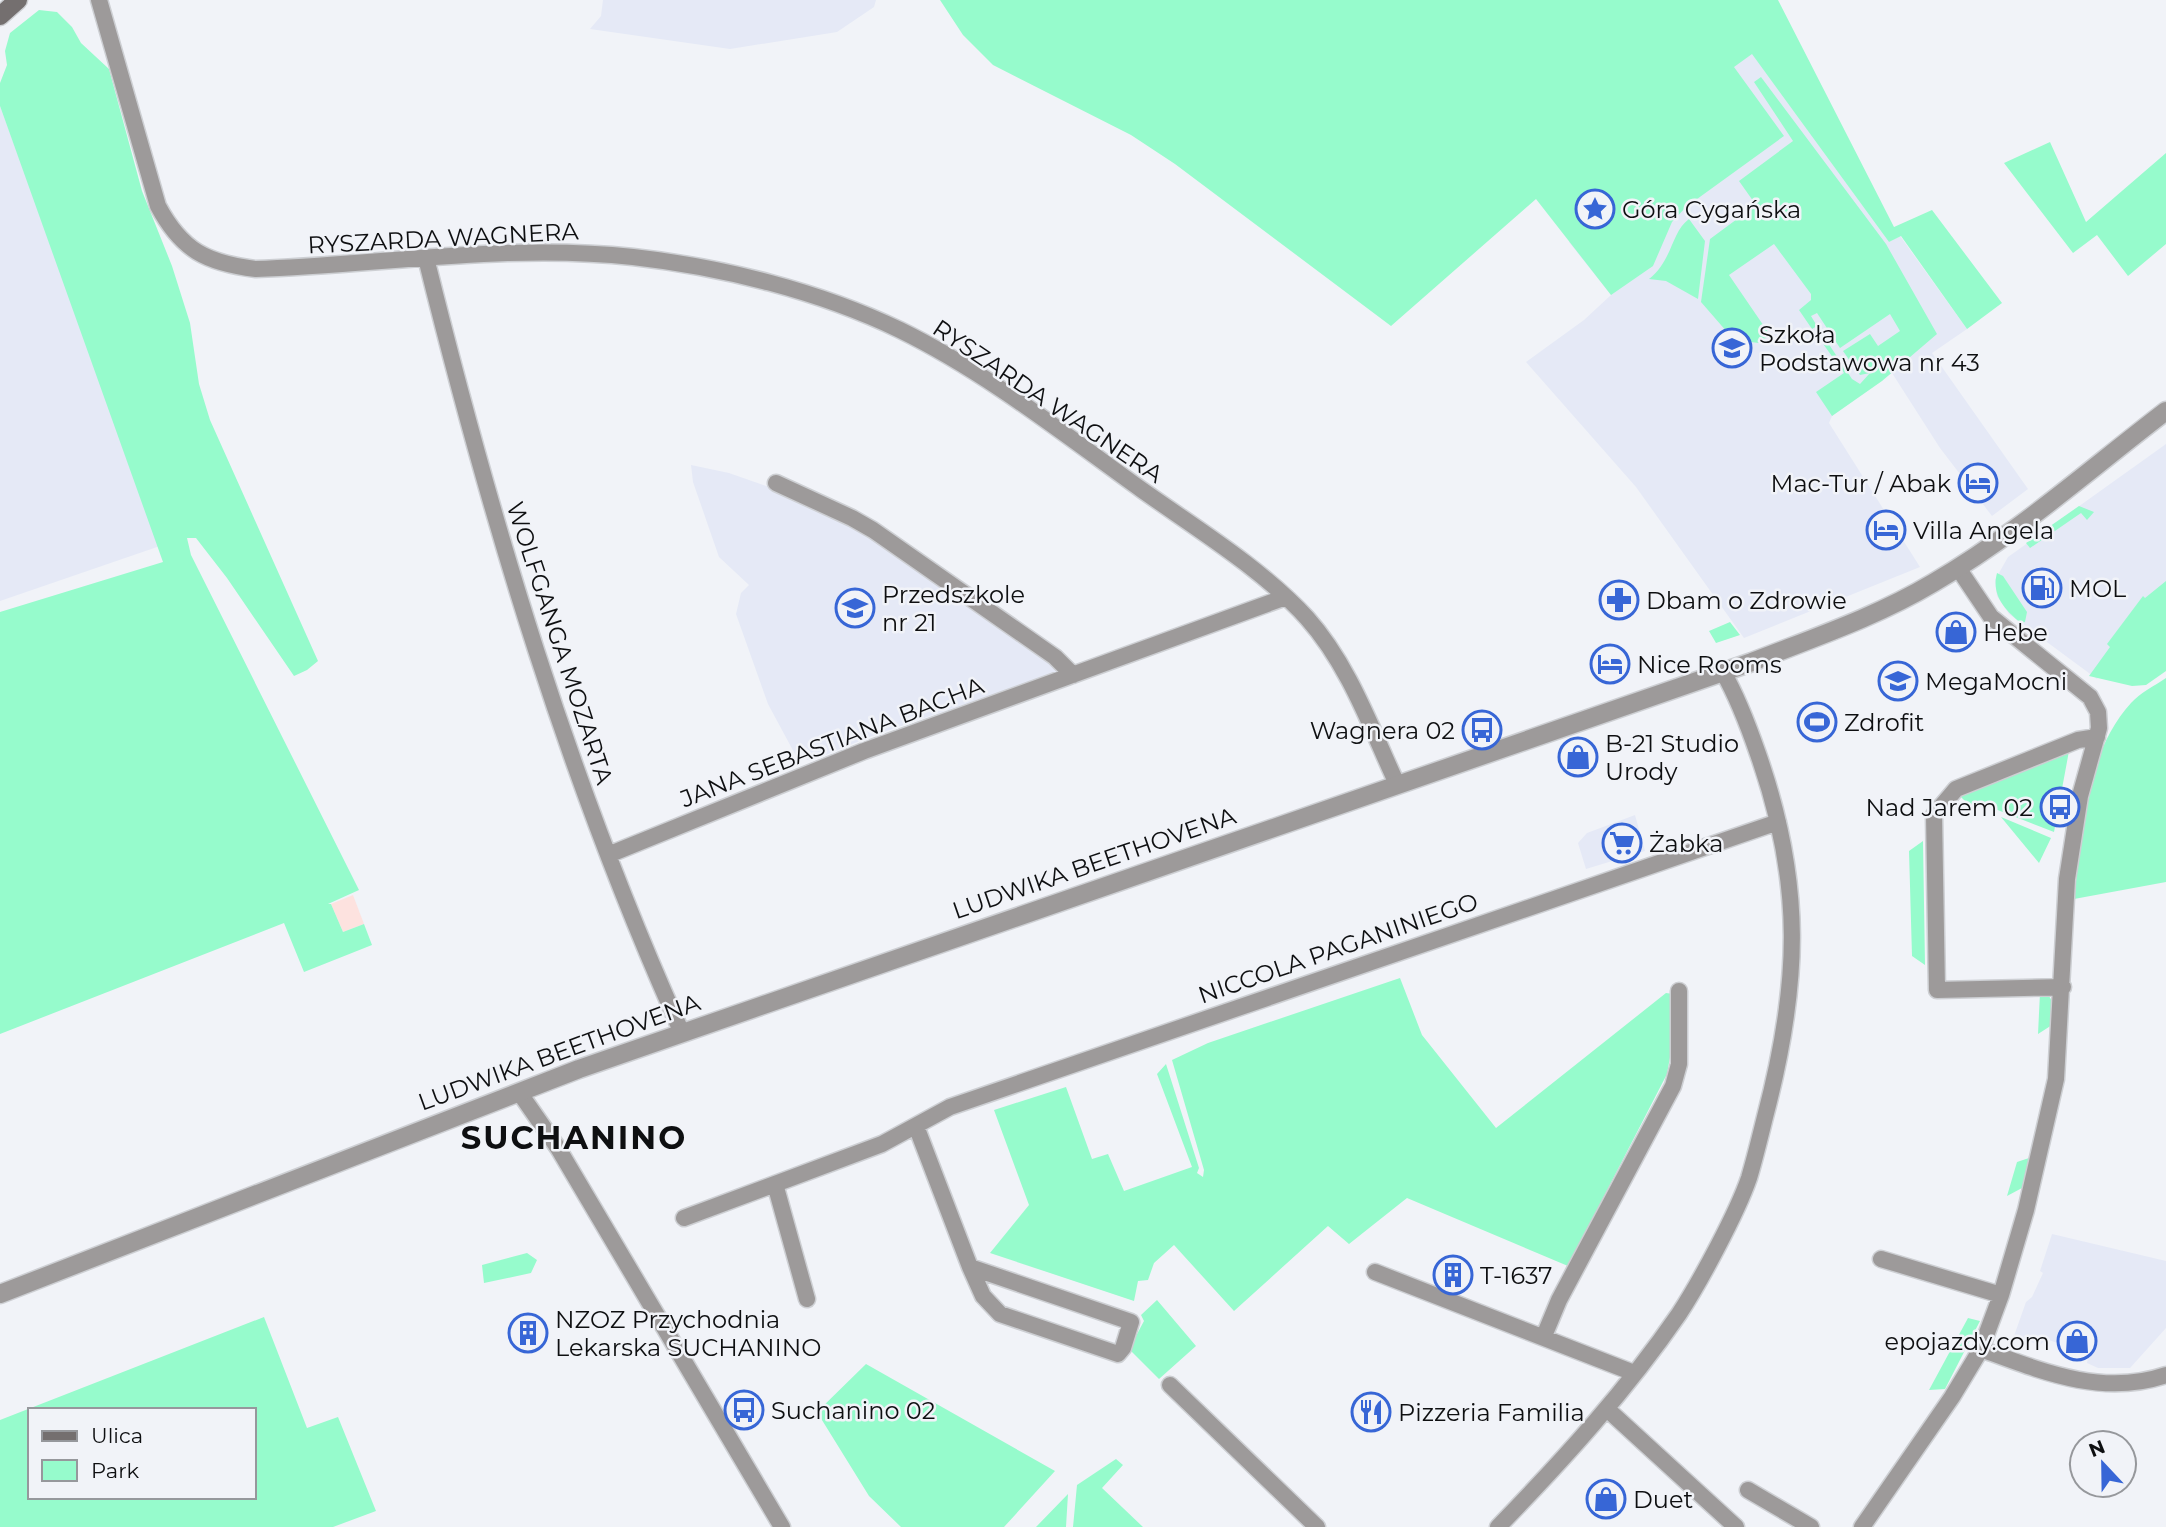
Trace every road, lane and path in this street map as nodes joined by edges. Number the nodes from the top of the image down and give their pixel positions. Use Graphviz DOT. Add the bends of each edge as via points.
graph roads {
  1 [pos="18,0"];
  2 [pos="99,0"];
  3 [pos="0,16"];
  4 [pos="426,258"];
  5 [pos="2166,411"];
  6 [pos="776,483"];
  7 [pos="1958,568"];
  8 [pos="1286,597"];
  9 [pos="1723,672"];
  10 [pos="1073,675"];
  11 [pos="2097,737"];
  12 [pos="1397,784"];
  13 [pos="1778,822"];
  14 [pos="608,855"];
  15 [pos="2063,987"];
  16 [pos="1679,991"];
  17 [pos="682,1032"];
  18 [pos="519,1092"];
  19 [pos="916,1126"];
  20 [pos="775,1184"];
  21 [pos="684,1218"];
  22 [pos="1881,1259"];
  23 [pos="970,1267"];
  24 [pos="1375,1272"];
  25 [pos="0,1294"];
  26 [pos="2001,1295"];
  27 [pos="807,1299"];
  28 [pos="1544,1336"];
  29 [pos="1981,1349"];
  30 [pos="1634,1373"];
  31 [pos="2166,1375"];
  32 [pos="1170,1385"];
  33 [pos="1607,1409"];
  34 [pos="1748,1490"];
  35 [pos="782,1527"];
  36 [pos="1317,1527"];
  37 [pos="1498,1527"];
  38 [pos="1736,1527"];
  39 [pos="1811,1527"];
  40 [pos="1862,1527"];
  1 -- 3 [label="main road"];
  2 -- 4 [label="street, RYSZARDA WAGNERA" via="158,206 169,227 189,248 225,265 256,269"];
  4 -- 8 [label="street, RYSZARDA WAGNERA" via="559,252 633,257 725,271 867,317 899,330 1018,402"];
  4 -- 14 [label="street, WOLFGANGA MOZARTA" via="502,550"];
  5 -- 7 [label="street, LUDWIKA BEETHOVENA"];
  6 -- 10 [label="street" via="873,530 1055,657"];
  7 -- 9 [label="street, LUDWIKA BEETHOVENA" via="1874,613"];
  7 -- 11 [label="street" via="1991,617 2090,697 2100,719"];
  8 -- 10 [label="street, JANA SEBASTIANA BACHA"];
  8 -- 12 [label="street, RYSZARDA WAGNERA" via="1340,665"];
  9 -- 12 [label="street, LUDWIKA BEETHOVENA"];
  9 -- 13 [label="street" via="1741,706"];
  10 -- 14 [label="street, JANA SEBASTIANA BACHA" via="864,751"];
  11 -- 15 [label="street" via="2080,796 2067,879"];
  11 -- 15 [label="street" via="2078,740 1956,789 1934,815 1937,990"];
  12 -- 17 [label="street, LUDWIKA BEETHOVENA"];
  13 -- 19 [label="street, NICCOLA PAGANINIEGO" via="950,1107"];
  13 -- 30 [label="street" via="1788,869 1793,961 1785,1035 1768,1105 1748,1180 1721,1238 1680,1313"];
  14 -- 17 [label="street, WOLFGANGA MOZARTA"];
  15 -- 26 [label="street" via="2050,1110"];
  16 -- 28 [label="street" via="1679,1064 1673,1086"];
  17 -- 18 [label="street, LUDWIKA BEETHOVENA"];
  18 -- 25 [label="street, LUDWIKA BEETHOVENA"];
  18 -- 35 [label="street" via="558,1148"];
  19 -- 20 [label="street, NICCOLA PAGANINIEGO" via="882,1144"];
  19 -- 23 [label="street"];
  20 -- 21 [label="street, NICCOLA PAGANINIEGO"];
  20 -- 27 [label="street"];
  22 -- 26 [label="street"];
  23 -- 23 [label="street" via="1131,1322 1123,1348 1118,1354 1000,1314 983,1296"];
  24 -- 28 [label="street"];
  26 -- 29 [label="street"];
  28 -- 30 [label="street"];
  29 -- 31 [label="street" via="2035,1370 2085,1381 2131,1383"];
  29 -- 40 [label="street"];
  30 -- 33 [label="street"];
  32 -- 36 [label="street"];
  33 -- 37 [label="street"];
  33 -- 38 [label="street"];
  34 -- 39 [label="street"];
}
